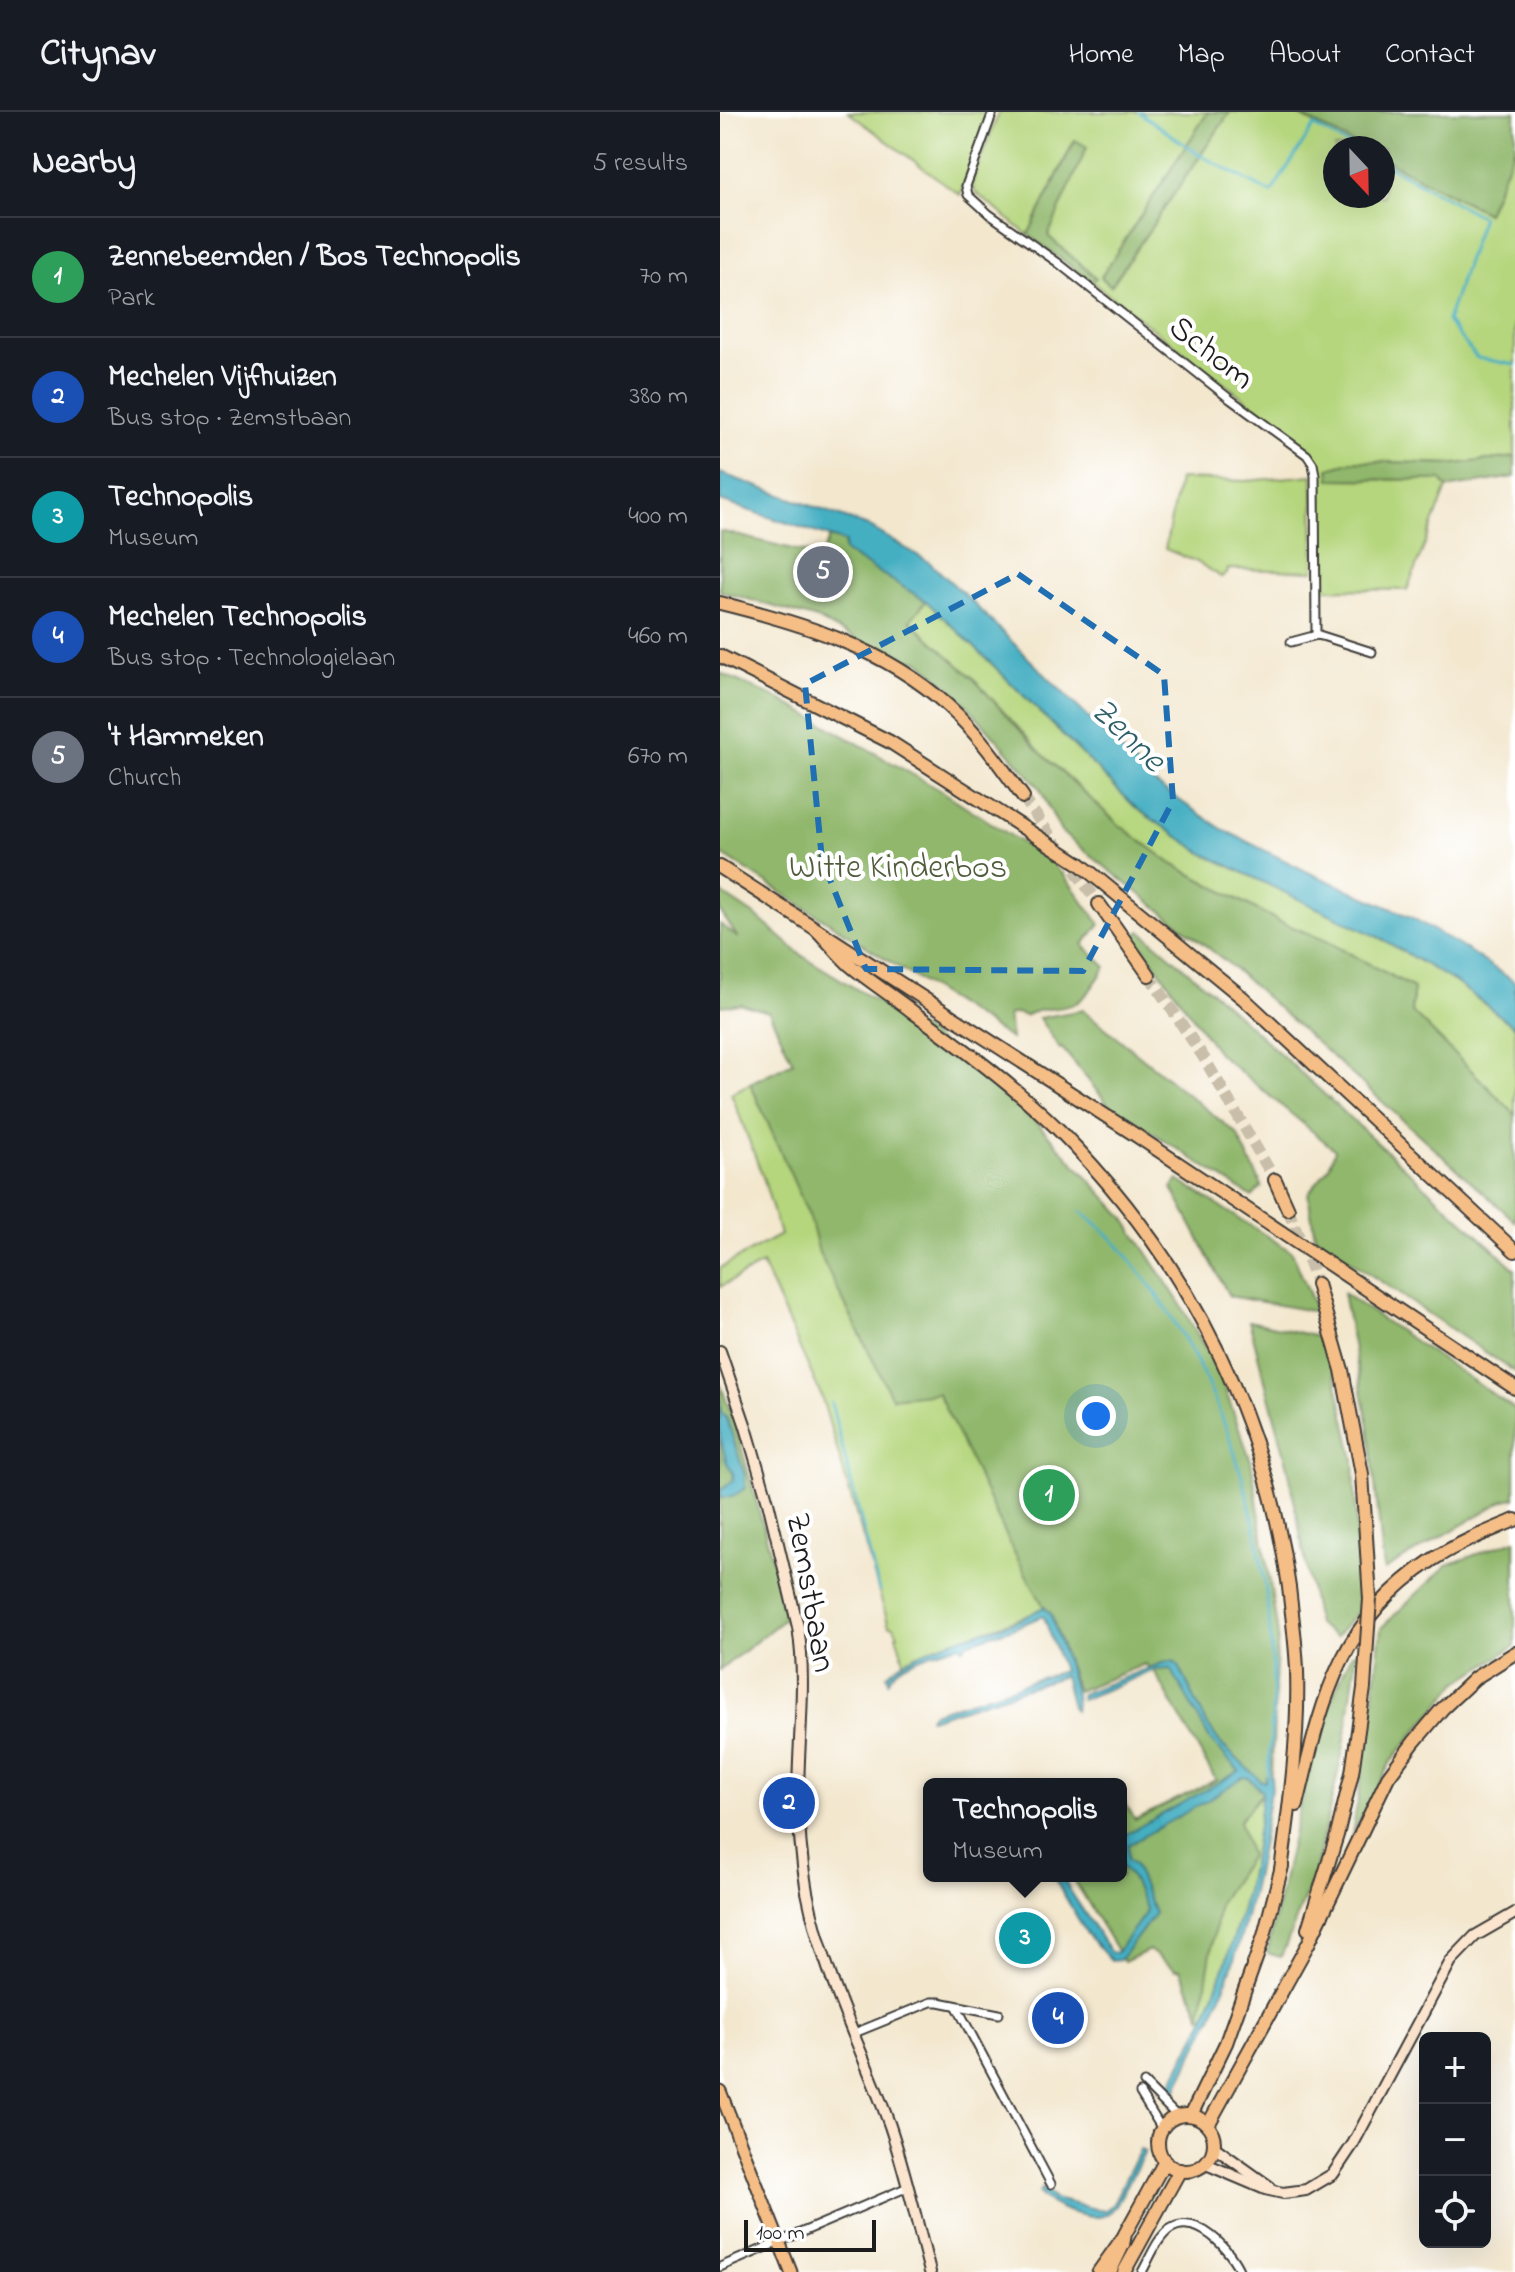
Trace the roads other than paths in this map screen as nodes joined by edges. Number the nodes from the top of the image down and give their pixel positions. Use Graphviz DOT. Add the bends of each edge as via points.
graph roads {
  1 [pos="993,112"];
  2 [pos="720,603"];
  3 [pos="1317,635"];
  4 [pos="1291,642"];
  5 [pos="1372,652"];
  6 [pos="720,656"];
  7 [pos="1023,797"];
  8 [pos="720,867"];
  9 [pos="1099,904"];
  10 [pos="817,930"];
  11 [pos="1149,975"];
  12 [pos="1275,1180"];
  13 [pos="1288,1209"];
  14 [pos="1515,1251"];
  15 [pos="1317,1284"];
  16 [pos="720,1351"];
  17 [pos="1515,1388"];
  18 [pos="1515,1520"];
  19 [pos="1515,1653"];
  20 [pos="1281,1870"];
  21 [pos="1515,1913"];
  22 [pos="1297,1963"];
  23 [pos="957,2007"];
  24 [pos="999,2014"];
  25 [pos="852,2034"];
  26 [pos="1144,2083"];
  27 [pos="720,2091"];
  28 [pos="1140,2093"];
  29 [pos="1191,2115"];
  30 [pos="1177,2116"];
  31 [pos="1208,2125"];
  32 [pos="1162,2129"];
  33 [pos="1214,2147"];
  34 [pos="1165,2161"];
  35 [pos="1206,2164"];
  36 [pos="1180,2170"];
  37 [pos="1051,2184"];
  38 [pos="908,2187"];
  39 [pos="1275,2191"];
  40 [pos="1125,2234"];
  41 [pos="780,2242"];
  42 [pos="720,2267"];
  43 [pos="791,2271"];
  44 [pos="930,2272"];
  45 [pos="1098,2272"];
  46 [pos="1110,2272"];
  47 [pos="1124,2272"];
  48 [pos="1142,2272"];
  49 [pos="1240,2272"];
  1 -- 3 [label="street, Schom" via="966,186 968,195 1310,459 1315,475"];
  2 -- 7 [label="highway" via="821,632 913,677 985,744"];
  3 -- 4 [label="street"];
  3 -- 5 [label="street"];
  6 -- 14 [label="highway" via="890,742 1080,864 1243,998"];
  8 -- 10 [label="highway"];
  9 -- 11 [label="highway"];
  10 -- 17 [label="highway"];
  10 -- 20 [label="highway" via="850,965 996,1073 1058,1130 1144,1228 1210,1334 1255,1439 1283,1545 1297,1670 1292,1789"];
  12 -- 13 [label="highway"];
  15 -- 22 [label="highway, bridge" via="1342,1370 1362,1474 1370,1599 1352,1773"];
  16 -- 25 [label="street, Zemstbaan" via="768,1502 798,1627 803,1694 800,1849 816,1930"];
  18 -- 20 [label="highway" via="1432,1560 1393,1591 1355,1636 1322,1707"];
  19 -- 22 [label="highway" via="1475,1678 1442,1709 1388,1777"];
  20 -- 29 [label="highway" via="1231,2030"];
  21 -- 39 [label="street" via="1475,1936 1451,1961 1333,2174 1306,2190"];
  22 -- 31 [label="highway"];
  23 -- 24 [label="street"];
  23 -- 25 [label="street" via="931,2002"];
  23 -- 37 [label="street"];
  25 -- 38 [label="street, Zemstbaan"];
  26 -- 30 [label="street"];
  27 -- 41 [label="main road"];
  28 -- 32 [label="street"];
  29 -- 30 [label="highway"];
  29 -- 31 [label="highway"];
  30 -- 32 [label="highway"];
  31 -- 33 [label="highway"];
  32 -- 34 [label="highway" via="1159,2147"];
  33 -- 35 [label="highway"];
  33 -- 39 [label="street"];
  34 -- 36 [label="highway"];
  34 -- 40 [label="highway"];
  35 -- 36 [label="highway"];
  35 -- 39 [label="street"];
  36 -- 47 [label="highway"];
  38 -- 41 [label="street"];
  38 -- 44 [label="street, Zemstbaan"];
  40 -- 45 [label="main road"];
  40 -- 46 [label="highway"];
  41 -- 42 [label="street"];
  41 -- 43 [label="main road"];
  48 -- 49 [label="street" via="1162,2236 1183,2224 1216,2240"];
}
